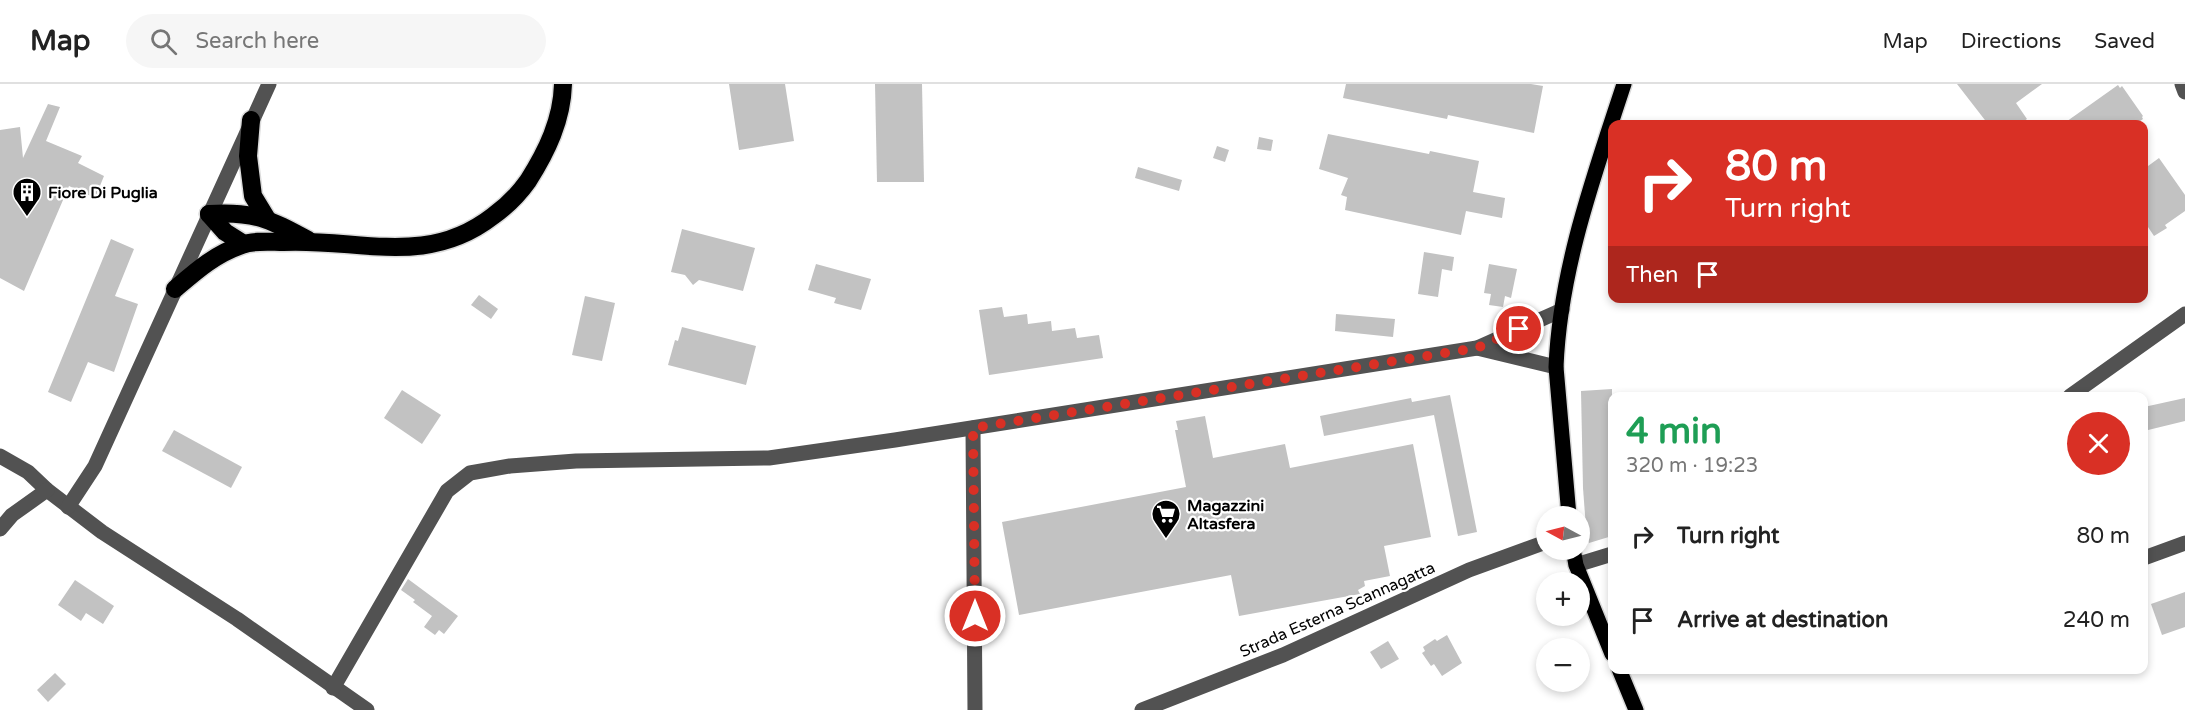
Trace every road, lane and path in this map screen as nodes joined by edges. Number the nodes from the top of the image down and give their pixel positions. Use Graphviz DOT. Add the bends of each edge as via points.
graph roads {
  1 [pos="268,84"];
  2 [pos="563,84"];
  3 [pos="1624,84"];
  4 [pos="2182,84"];
  5 [pos="2185,92"];
  6 [pos="251,120"];
  7 [pos="1613,120"];
  8 [pos="1608,134"];
  9 [pos="209,214"];
  10 [pos="267,219"];
  11 [pos="309,240"];
  12 [pos="244,244"];
  13 [pos="175,289"];
  14 [pos="1562,310"];
  15 [pos="2185,314"];
  16 [pos="1477,348"];
  17 [pos="1556,367"];
  18 [pos="2076,392"];
  19 [pos="973,428"];
  20 [pos="0,456"];
  21 [pos="46,490"];
  22 [pos="1568,506"];
  23 [pos="68,507"];
  24 [pos="0,528"];
  25 [pos="2185,543"];
  26 [pos="1536,546"];
  27 [pos="1608,555"];
  28 [pos="2148,557"];
  29 [pos="1575,560"];
  30 [pos="1576,565"];
  31 [pos="1608,644"];
  32 [pos="1621,674"];
  33 [pos="333,688"];
  34 [pos="367,710"];
  35 [pos="975,710"];
  36 [pos="1142,710"];
  37 [pos="1636,710"];
  1 -- 6 [label="street"];
  2 -- 11 [label="highway" via="556,127 542,159 509,204 477,229 440,244 398,248"];
  3 -- 7 [label="main road"];
  4 -- 5 [label="street"];
  6 -- 9 [label="street"];
  6 -- 10 [label="highway" via="248,156 253,196"];
  8 -- 14 [label="main road" via="1577,232"];
  9 -- 10 [label="highway" via="236,212"];
  9 -- 12 [label="highway" via="225,232"];
  9 -- 13 [label="street"];
  10 -- 11 [label="highway"];
  11 -- 12 [label="highway"];
  12 -- 13 [label="highway" via="207,261"];
  13 -- 23 [label="street" via="95,466"];
  14 -- 16 [label="street"];
  14 -- 17 [label="main road"];
  15 -- 18 [label="street"];
  16 -- 17 [label="street"];
  16 -- 19 [label="street"];
  17 -- 22 [label="main road"];
  19 -- 33 [label="street" via="769,458 576,461 470,473 447,491"];
  19 -- 35 [label="street"];
  20 -- 21 [label="street" via="28,472"];
  21 -- 23 [label="street"];
  21 -- 24 [label="street"];
  23 -- 33 [label="street"];
  25 -- 28 [label="street"];
  26 -- 36 [label="street, Strada Esterna Scannagatta" via="1469,570 1283,655"];
  27 -- 30 [label="street"];
  29 -- 30 [label="main road"];
  30 -- 31 [label="main road"];
  32 -- 37 [label="main road"];
  33 -- 34 [label="street"];
}
